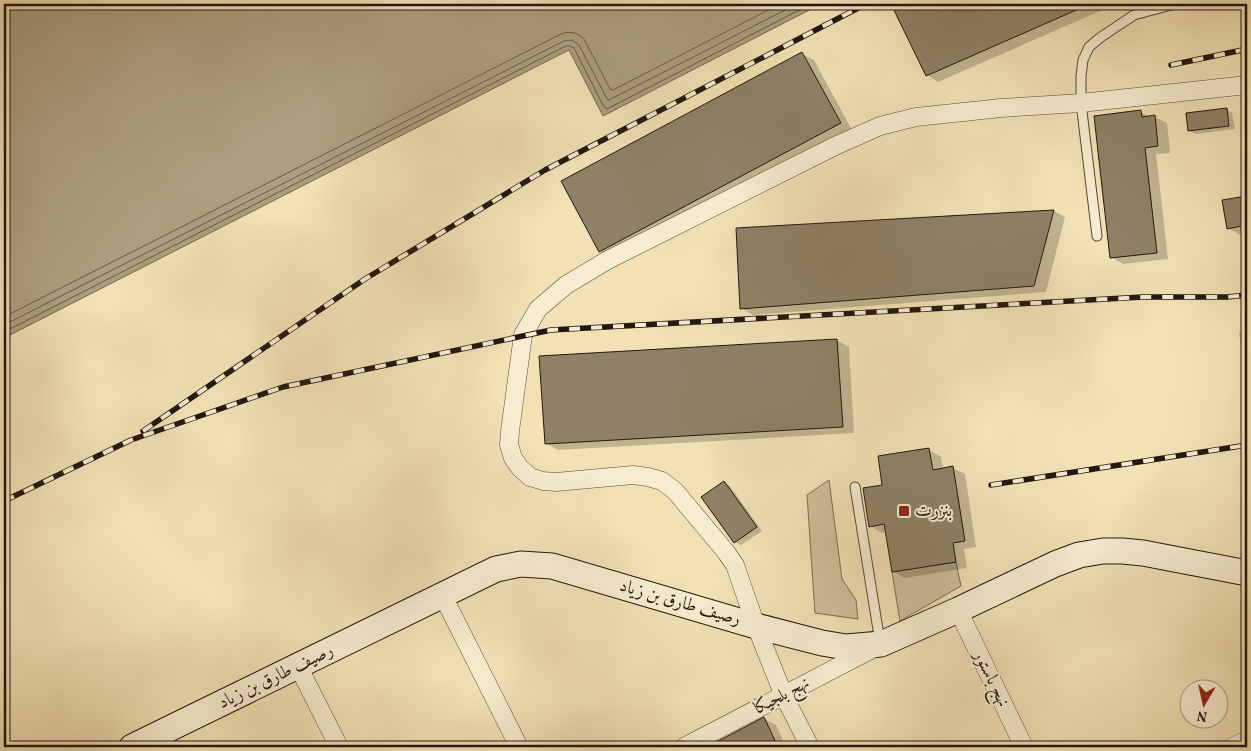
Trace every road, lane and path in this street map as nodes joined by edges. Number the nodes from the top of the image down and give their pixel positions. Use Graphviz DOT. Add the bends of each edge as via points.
graph roads {
  1 [pos="1175,4"];
  2 [pos="1247,85"];
  3 [pos="1081,103"];
  4 [pos="1096,236"];
  5 [pos="855,487"];
  6 [pos="1247,573"];
  7 [pos="443,596"];
  8 [pos="958,610"];
  9 [pos="756,626"];
  10 [pos="881,644"];
  11 [pos="298,666"];
  12 [pos="784,696"];
  13 [pos="1247,740"];
  14 [pos="146,744"];
  15 [pos="339,747"];
  16 [pos="519,747"];
  17 [pos="684,747"];
  18 [pos="810,747"];
  19 [pos="1024,747"];
  20 [pos="1232,747"];
  1 -- 3 [label="lane" via="1134,15 1089,47 1080,76"];
  2 -- 3 [label="street"];
  3 -- 4 [label="lane"];
  3 -- 9 [label="street" via="916,117 880,126 606,261 566,286 538,309 523,335 510,431 509,445 513,458 530,477 543,481 633,475 648,477 675,490 735,565"];
  5 -- 10 [label="lane"];
  6 -- 8 [label="main road, رصيف طارق بن زياد" via="1143,553 1103,551 1055,564"];
  7 -- 9 [label="main road, رصيف طارق بن زياد" via="496,569 521,564 552,566"];
  7 -- 11 [label="main road, رصيف طارق بن زياد"];
  7 -- 16 [label="street"];
  8 -- 10 [label="main road, رصيف طارق بن زياد"];
  8 -- 19 [label="street, نهج باستور"];
  9 -- 10 [label="main road, رصيف طارق بن زياد" via="846,647"];
  9 -- 12 [label="street"];
  10 -- 12 [label="street, نهج بلجيكا"];
  11 -- 14 [label="main road, رصيف طارق بن زياد"];
  11 -- 15 [label="street"];
  12 -- 17 [label="street, نهج بلجيكا"];
  12 -- 18 [label="street"];
  13 -- 20 [label="street"];
}
